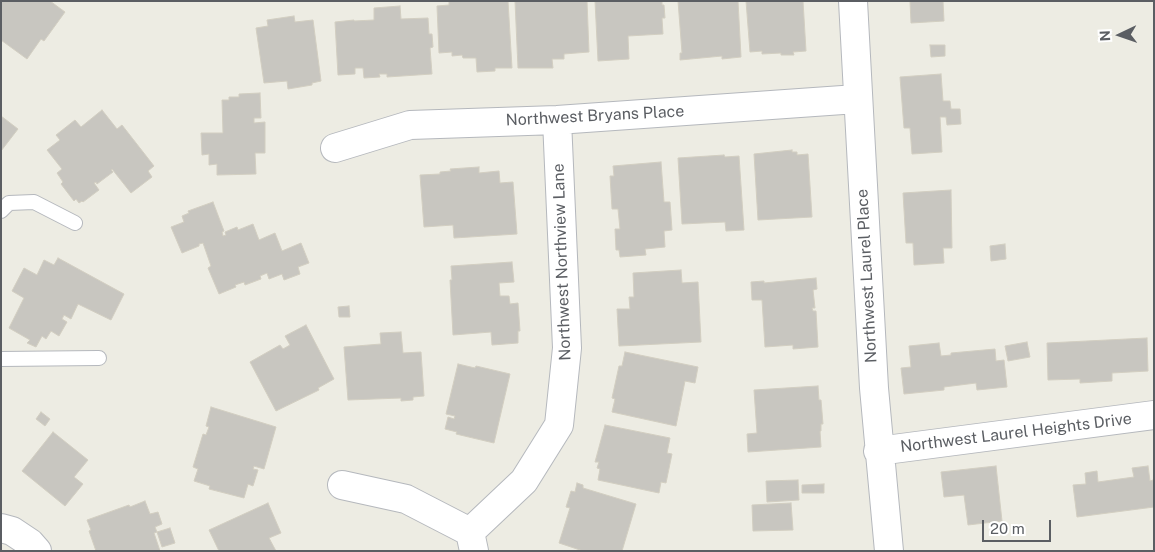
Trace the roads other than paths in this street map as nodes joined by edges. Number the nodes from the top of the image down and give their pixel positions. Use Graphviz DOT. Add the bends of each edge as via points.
graph roads {
  1 [pos="853,1"];
  2 [pos="857,99"];
  3 [pos="557,120"];
  4 [pos="335,148"];
  5 [pos="1,212"];
  6 [pos="75,223"];
  7 [pos="99,358"];
  8 [pos="1,359"];
  9 [pos="1154,415"];
  10 [pos="878,450"];
  11 [pos="342,485"];
  12 [pos="1,528"];
  13 [pos="472,541"];
  14 [pos="37,551"];
  15 [pos="889,551"];
  1 -- 2 [label="street, Northwest Laurel Place"];
  2 -- 3 [label="street, Northwest Bryans Place"];
  2 -- 10 [label="street, Northwest Laurel Place"];
  3 -- 4 [label="street, Northwest Bryans Place" via="410,125"];
  3 -- 13 [label="street, Northwest Northview Lane" via="567,348 559,425 524,481"];
  5 -- 6 [label="lane" via="9,203 34,202"];
  7 -- 8 [label="lane"];
  9 -- 10 [label="street, Northwest Laurel Heights Drive"];
  10 -- 15 [label="street, Northwest Laurel Place"];
  11 -- 13 [label="street" via="406,499"];
  12 -- 14 [label="street" via="12,531"];
}
